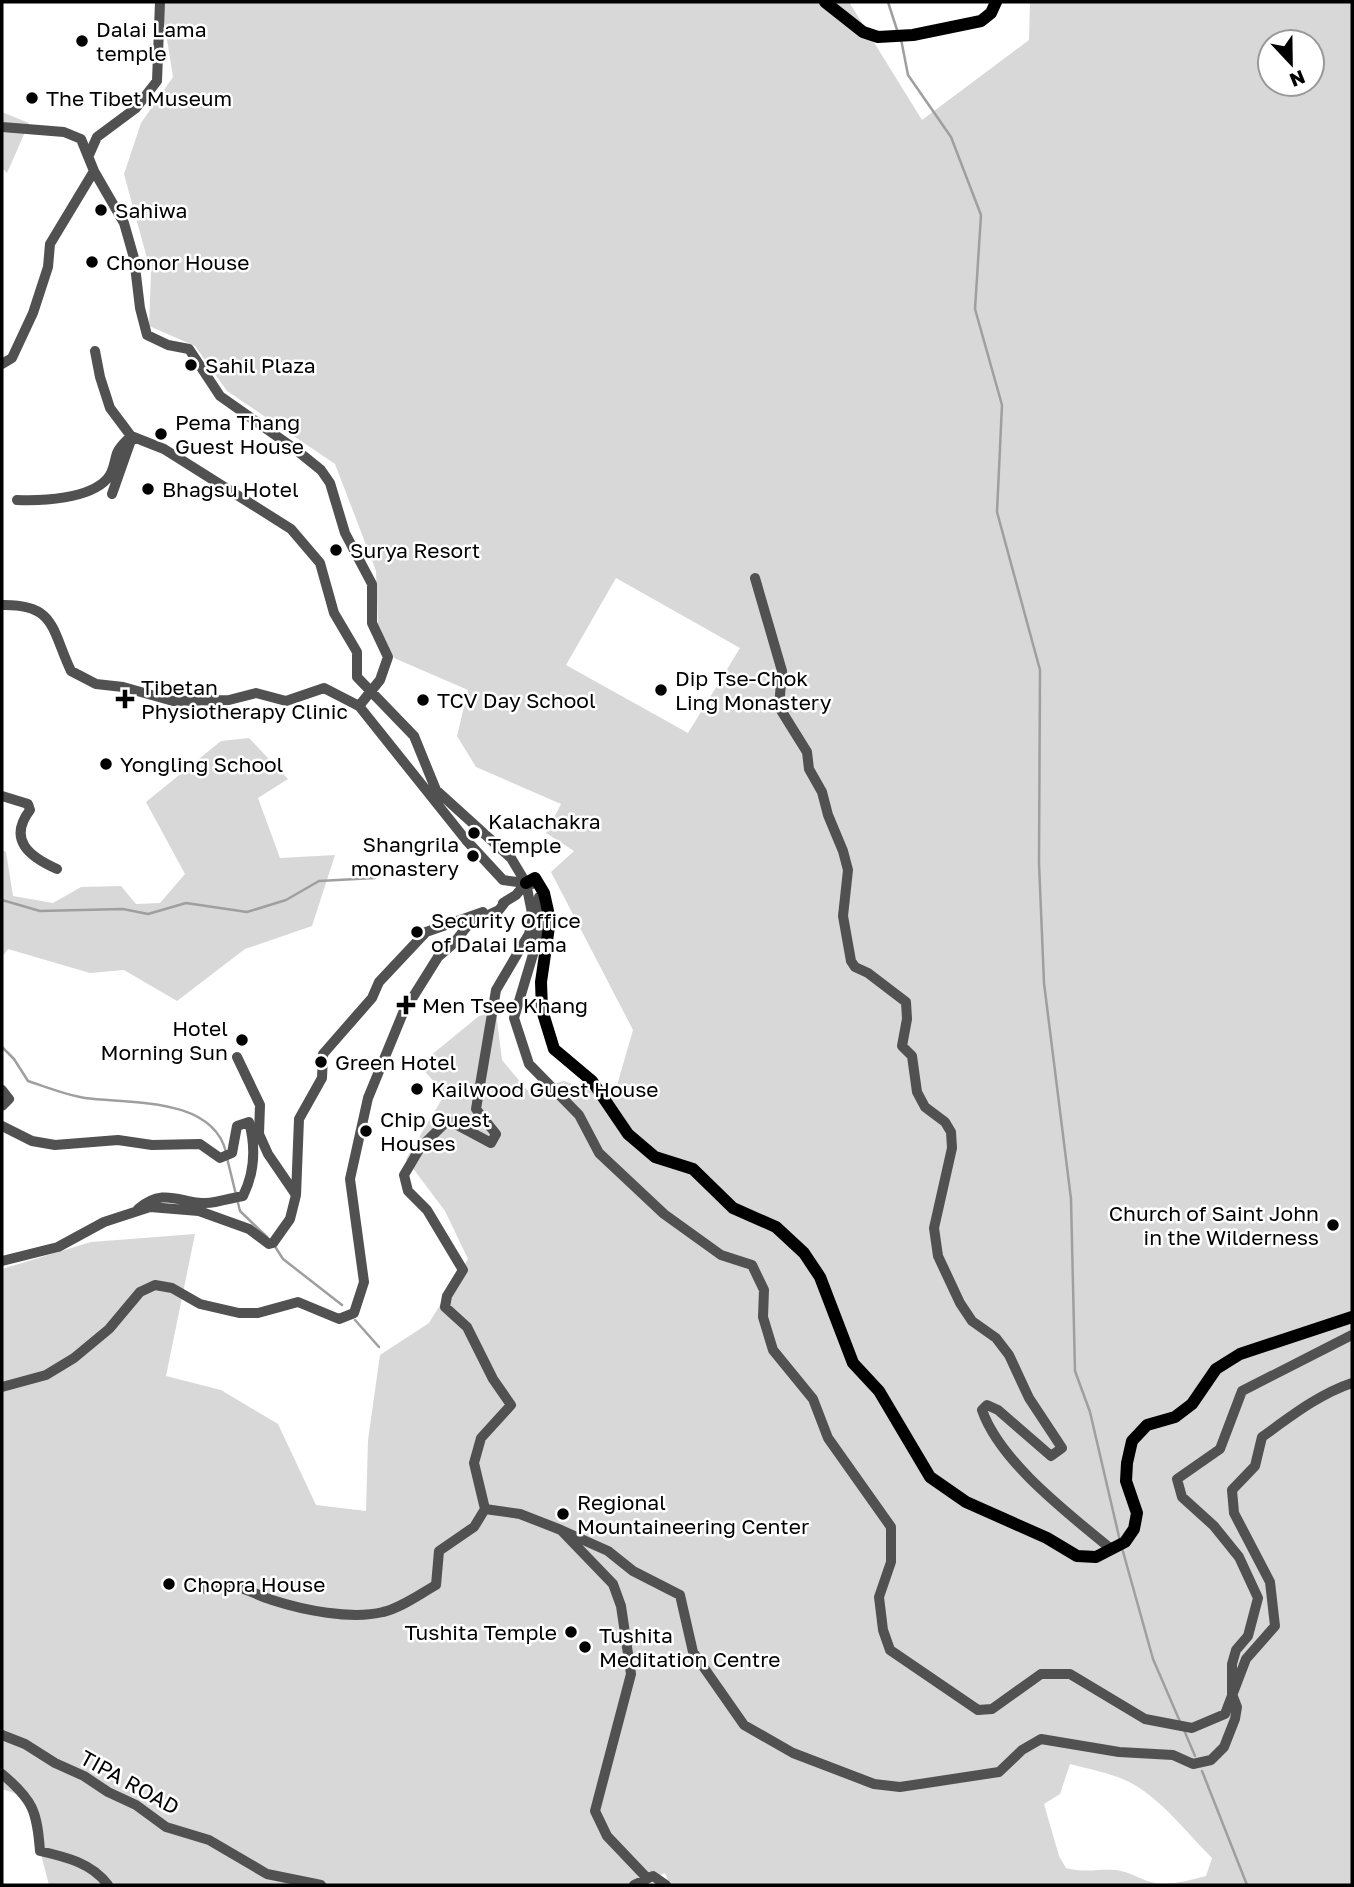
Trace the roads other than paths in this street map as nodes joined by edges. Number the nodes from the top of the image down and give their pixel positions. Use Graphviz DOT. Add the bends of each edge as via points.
graph roads {
  1 [pos="160,2"];
  2 [pos="825,2"];
  3 [pos="996,2"];
  4 [pos="2,127"];
  5 [pos="89,155"];
  6 [pos="94,172"];
  7 [pos="95,351"];
  8 [pos="2,364"];
  9 [pos="132,437"];
  10 [pos="112,494"];
  11 [pos="17,500"];
  12 [pos="755,578"];
  13 [pos="2,606"];
  14 [pos="372,690"];
  15 [pos="359,706"];
  16 [pos="2,796"];
  17 [pos="57,869"];
  18 [pos="526,883"];
  19 [pos="506,901"];
  20 [pos="237,1057"];
  21 [pos="2,1090"];
  22 [pos="2,1106"];
  23 [pos="4,1130"];
  24 [pos="296,1195"];
  25 [pos="138,1210"];
  26 [pos="2,1261"];
  27 [pos="1352,1317"];
  28 [pos="1352,1335"];
  29 [pos="1352,1383"];
  30 [pos="2,1387"];
  31 [pos="485,1509"];
  32 [pos="561,1530"];
  33 [pos="1117,1546"];
  34 [pos="206,1588"];
  35 [pos="1232,1694"];
  36 [pos="2,1735"];
  37 [pos="2,1774"];
  38 [pos="646,1877"];
  39 [pos="304,1883"];
  40 [pos="108,1885"];
  41 [pos="321,1885"];
  42 [pos="634,1885"];
  43 [pos="666,1885"];
  1 -- 5 [label="street" via="157,81 135,108 97,137"];
  2 -- 3 [label="main road" via="863,32 893,38 981,21"];
  4 -- 5 [label="street" via="64,132 81,139"];
  5 -- 6 [label="street"];
  6 -- 8 [label="street" via="50,244 48,267 33,313 12,358"];
  6 -- 14 [label="street" via="124,223 147,335 189,349 220,396 295,449 330,483 345,533 372,584 372,623 388,657"];
  7 -- 9 [label="street" via="110,408"];
  9 -- 10 [label="street"];
  9 -- 11 [label="street" via="117,450 109,478 98,485 70,495"];
  9 -- 14 [label="street" via="164,449 290,529 320,563 334,613 357,652 357,677"];
  12 -- 33 [label="street" via="782,671 779,707 807,752 809,769 822,792 848,870 844,916 851,961 906,1002 902,1046 912,1056 917,1092 925,1107 951,1132 952,1148 934,1228 938,1256 960,1303 972,1321 996,1338 1009,1355 1029,1398 1062,1448 1051,1456 987,1405 982,1410 986,1422 1023,1472"];
  13 -- 15 [label="street" via="28,605 52,621 71,671 96,684 173,701 229,701 257,693 286,701 324,688"];
  14 -- 15 [label="street"];
  14 -- 18 [label="street" via="414,736 436,790 511,858"];
  15 -- 18 [label="street" via="503,880"];
  16 -- 17 [label="street" via="28,804 20,837 28,852"];
  18 -- 19 [label="street"];
  18 -- 31 [label="street" via="533,918 529,934 496,990 476,1109 496,1134 491,1143 448,1120 420,1148 404,1175 408,1191 427,1210 463,1270 445,1307 467,1328 511,1405 481,1438 474,1462"];
  18 -- 33 [label="main road" via="535,878 540,882 550,920 541,982 542,1010 554,1049 592,1081 628,1134 655,1157 693,1169 733,1208 776,1227 804,1253 820,1277 853,1363 879,1391 930,1477 966,1502 1077,1556 1096,1557"];
  18 -- 35 [label="street" via="531,882 538,895 541,920 515,1010 523,1050 539,1077 579,1115 599,1153 617,1171 664,1214 721,1255 752,1265 764,1290 763,1317 773,1350 813,1399 828,1438 891,1527 891,1562 879,1597 890,1650 978,1710 992,1709 1041,1674 1070,1674 1145,1719 1189,1727 1225,1714"];
  19 -- 24 [label="street" via="426,932 379,982 372,998 323,1054 322,1077 299,1119"];
  19 -- 30 [label="street" via="499,910 468,924 438,957 403,1013 368,1098 350,1179 363,1282 354,1313 339,1319 298,1303 239,1313 200,1304 172,1288 155,1285 140,1292 109,1329 74,1358 46,1375"];
  20 -- 24 [label="street" via="260,1105 259,1134"];
  21 -- 22 [label="street" via="9,1099"];
  23 -- 25 [label="street" via="55,1144 118,1140 200,1144 225,1157 237,1126 249,1122 253,1176 243,1196 214,1202 164,1196"];
  24 -- 25 [label="street" via="289,1219 269,1244 249,1229 200,1211"];
  25 -- 26 [label="street" via="58,1247"];
  27 -- 33 [label="main road" via="1240,1354 1216,1369 1192,1404 1175,1417 1147,1425 1132,1441 1127,1464 1126,1481 1137,1513 1134,1529"];
  28 -- 35 [label="street" via="1242,1391 1220,1449 1177,1479 1181,1497 1240,1557 1258,1598 1248,1636 1232,1664"];
  29 -- 35 [label="street" via="1306,1406 1262,1437 1255,1466 1231,1490 1234,1513 1270,1582 1275,1626 1246,1659"];
  31 -- 32 [label="street" via="520,1514"];
  31 -- 34 [label="street" via="474,1527 439,1551 436,1585 383,1612 334,1614 251,1593 232,1583"];
  32 -- 35 [label="street" via="608,1551 633,1571 680,1595 693,1652 744,1725 793,1753 874,1784 900,1787 999,1772 1041,1739 1119,1752 1173,1755 1193,1764 1211,1760 1232,1729 1237,1707"];
  32 -- 38 [label="street" via="613,1584 621,1606 631,1674 595,1811 607,1836"];
  36 -- 39 [label="street, TIPA ROAD" via="136,1805 166,1827 209,1840 267,1874"];
  37 -- 40 [label="street" via="37,1813 40,1850 70,1858 99,1873"];
  38 -- 42 [label="street"];
  38 -- 43 [label="street" via="653,1876"];
  39 -- 41 [label="street, TIPA ROAD"];
}
